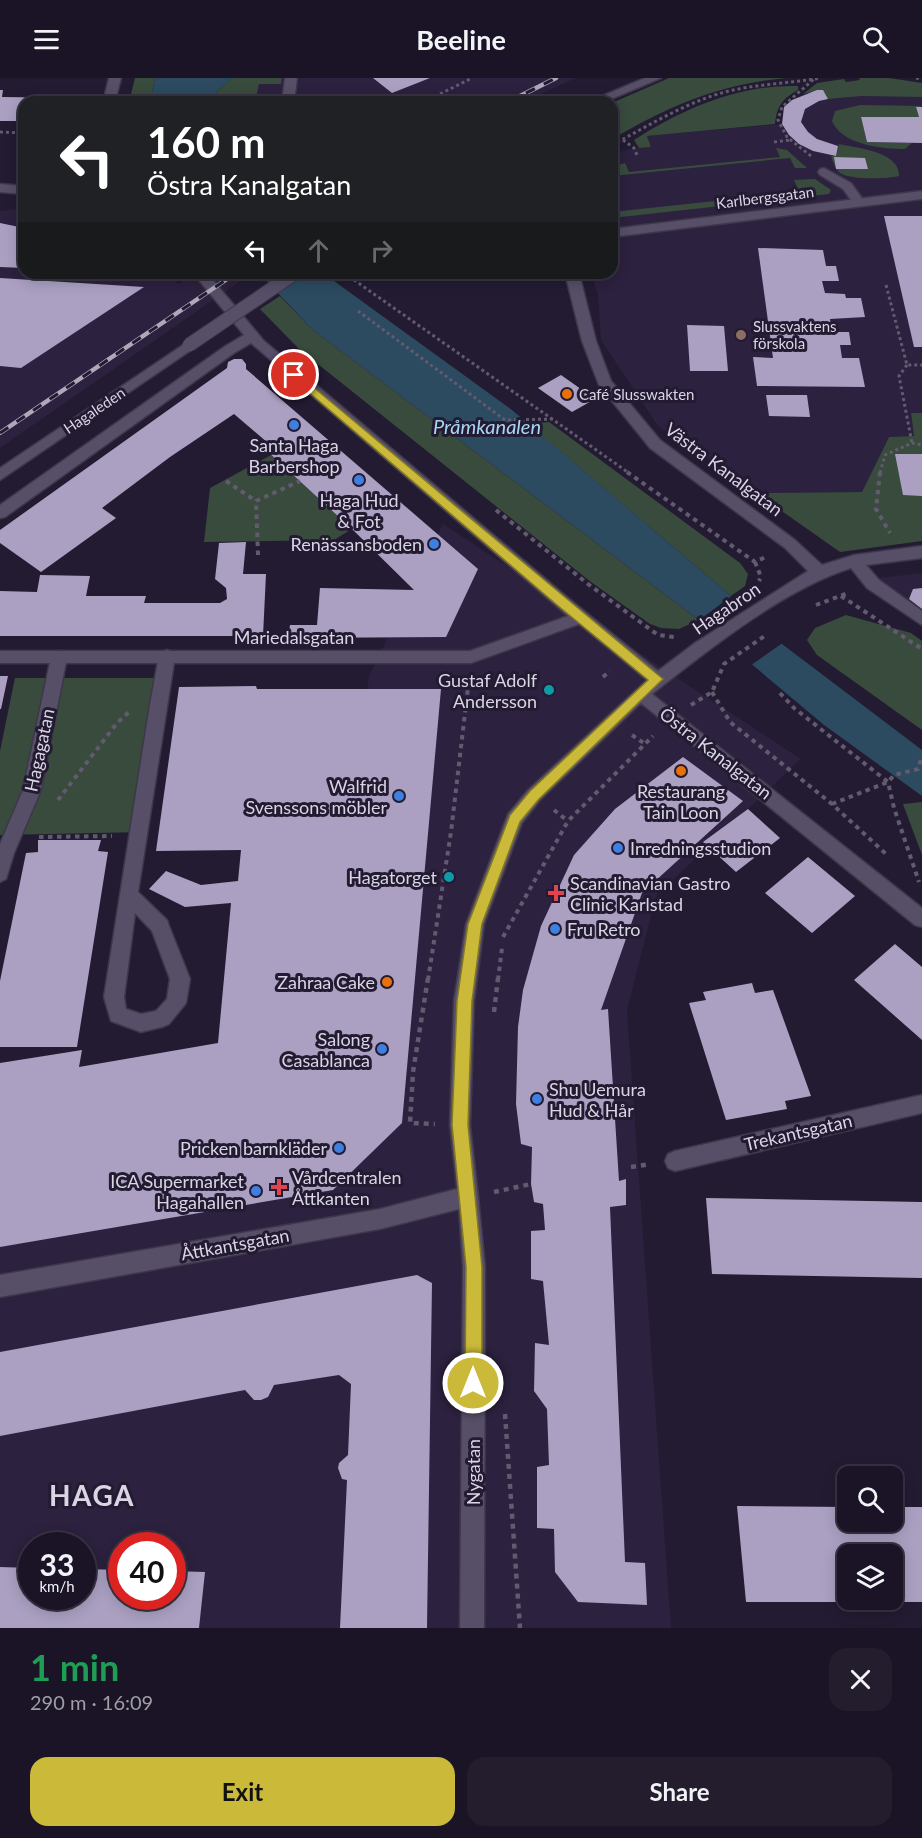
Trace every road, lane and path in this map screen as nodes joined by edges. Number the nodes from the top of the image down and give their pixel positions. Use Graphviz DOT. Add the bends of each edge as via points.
graph roads {
  1 [pos="115,78"];
  2 [pos="291,78"];
  3 [pos="472,78"];
  4 [pos="626,78"];
  5 [pos="655,78"];
  6 [pos="821,78"];
  7 [pos="916,78"];
  8 [pos="815,79"];
  9 [pos="922,79"];
  10 [pos="110,96"];
  11 [pos="289,96"];
  12 [pos="436,96"];
  13 [pos="596,96"];
  14 [pos="609,96"];
  15 [pos="0,132"];
  16 [pos="18,133"];
  17 [pos="623,139"];
  18 [pos="790,140"];
  19 [pos="618,142"];
  20 [pos="774,142"];
  21 [pos="637,156"];
  22 [pos="816,159"];
  23 [pos="824,172"];
  24 [pos="0,188"];
  25 [pos="18,189"];
  26 [pos="922,195"];
  27 [pos="858,201"];
  28 [pos="618,232"];
  29 [pos="206,279"];
  30 [pos="286,279"];
  31 [pos="353,279"];
  32 [pos="574,279"];
  33 [pos="886,285"];
  34 [pos="358,310"];
  35 [pos="252,337"];
  36 [pos="907,365"];
  37 [pos="922,365"];
  38 [pos="554,419"];
  39 [pos="912,443"];
  40 [pos="922,445"];
  41 [pos="0,475"];
  42 [pos="226,481"];
  43 [pos="300,481"];
  44 [pos="256,501"];
  45 [pos="488,504"];
  46 [pos="0,513"];
  47 [pos="790,544"];
  48 [pos="922,552"];
  49 [pos="258,555"];
  50 [pos="901,555"];
  51 [pos="854,561"];
  52 [pos="755,562"];
  53 [pos="819,572"];
  54 [pos="755,588"];
  55 [pos="841,596"];
  56 [pos="582,618"];
  57 [pos="922,619"];
  58 [pos="768,633"];
  59 [pos="677,638"];
  60 [pos="922,649"];
  61 [pos="167,656"];
  62 [pos="0,657"];
  63 [pos="59,657"];
  64 [pos="471,657"];
  65 [pos="163,678"];
  66 [pos="657,679"];
  67 [pos="712,693"];
  68 [pos="780,693"];
  69 [pos="640,694"];
  70 [pos="672,717"];
  71 [pos="922,756"];
  72 [pos="888,782"];
  73 [pos="56,803"];
  74 [pos="832,804"];
  75 [pos="137,836"];
  76 [pos="11,838"];
  77 [pos="888,856"];
  78 [pos="0,874"];
  79 [pos="913,878"];
  80 [pos="921,886"];
  81 [pos="128,894"];
  82 [pos="922,918"];
  83 [pos="492,1023"];
  84 [pos="922,1104"];
  85 [pos="460,1125"];
  86 [pos="675,1161"];
  87 [pos="493,1180"];
  88 [pos="531,1184"];
  89 [pos="494,1192"];
  90 [pos="468,1196"];
  91 [pos="494,1202"];
  92 [pos="0,1286"];
  93 [pos="505,1413"];
  94 [pos="472,1628"];
  95 [pos="520,1628"];
  1 -- 10 [label="street"];
  2 -- 11 [label="street"];
  3 -- 12 [label="path"];
  4 -- 13 [label="street"];
  5 -- 14 [label="street"];
  6 -- 8 [label="path"];
  7 -- 9 [label="path"];
  8 -- 17 [label="path" via="747,87 712,96"];
  8 -- 18 [label="path" via="782,107 778,124"];
  15 -- 16 [label="path"];
  17 -- 19 [label="path"];
  17 -- 21 [label="path"];
  18 -- 20 [label="path"];
  18 -- 22 [label="path"];
  23 -- 27 [label="street" via="847,186"];
  24 -- 25 [label="street"];
  26 -- 27 [label="street, Karlbergsgatan"];
  27 -- 28 [label="street, Karlbergsgatan"];
  29 -- 35 [label="street, Östra Kanalgatan"];
  30 -- 41 [label="street, Hagaleden, bridge"];
  31 -- 38 [label="path"];
  32 -- 47 [label="street, Västra Kanalgatan" via="604,382 655,444"];
  33 -- 36 [label="path"];
  34 -- 38 [label="path" via="505,420"];
  35 -- 46 [label="street"];
  35 -- 56 [label="street, Östra Kanalgatan"];
  36 -- 37 [label="path"];
  36 -- 39 [label="path" via="899,376"];
  38 -- 52 [label="path"];
  39 -- 40 [label="path"];
  39 -- 50 [label="path" via="885,455 878,482 876,509"];
  42 -- 44 [label="path"];
  43 -- 44 [label="path"];
  44 -- 49 [label="path"];
  45 -- 59 [label="path" via="658,635"];
  47 -- 52 [label="path"];
  47 -- 53 [label="street, Västra Kanalgatan"];
  48 -- 50 [label="street"];
  50 -- 51 [label="street"];
  51 -- 53 [label="street"];
  51 -- 57 [label="street" via="873,584"];
  52 -- 54 [label="path" via="761,577"];
  53 -- 66 [label="street, Hagabron"];
  55 -- 60 [label="path"];
  56 -- 64 [label="street, Mariedalsgatan"];
  56 -- 66 [label="street, Östra Kanalgatan"];
  58 -- 67 [label="path" via="724,664"];
  61 -- 63 [label="street, Mariedalsgatan"];
  61 -- 64 [label="street, Mariedalsgatan"];
  61 -- 65 [label="street"];
  62 -- 63 [label="street, Mariedalsgatan"];
  63 -- 76 [label="street, Hagagatan" via="32,790"];
  64 -- 85 [label="path" via="451,832 413,1072 410,1123"];
  65 -- 73 [label="path" via="117,723"];
  65 -- 75 [label="street"];
  66 -- 69 [label="street, Östra Kanalgatan"];
  67 -- 70 [label="path"];
  67 -- 74 [label="path" via="730,722"];
  68 -- 72 [label="path"];
  69 -- 70 [label="street, Östra Kanalgatan"];
  69 -- 85 [label="street, Nygatan" via="514,819 475,924 464,1001"];
  70 -- 82 [label="street, Östra Kanalgatan"];
  70 -- 83 [label="path" via="568,821 503,935"];
  71 -- 72 [label="path" via="918,769 894,775"];
  72 -- 74 [label="path"];
  72 -- 80 [label="path"];
  74 -- 77 [label="path"];
  75 -- 76 [label="path"];
  75 -- 81 [label="street"];
  76 -- 78 [label="street, Hagagatan"];
  79 -- 80 [label="path"];
  81 -- 81 [label="street" via="114,998 118,1015 141,1023 162,1018 176,1003 180,979 160,927"];
  84 -- 86 [label="street, Trekantsgatan"];
  85 -- 90 [label="street, Nygatan"];
  87 -- 89 [label="path"];
  88 -- 89 [label="path"];
  89 -- 90 [label="path"];
  89 -- 91 [label="path"];
  90 -- 92 [label="street, Åttkantsgatan" via="380,1219"];
  90 -- 94 [label="street, Nygatan" via="474,1267"];
  93 -- 95 [label="path"];
}
